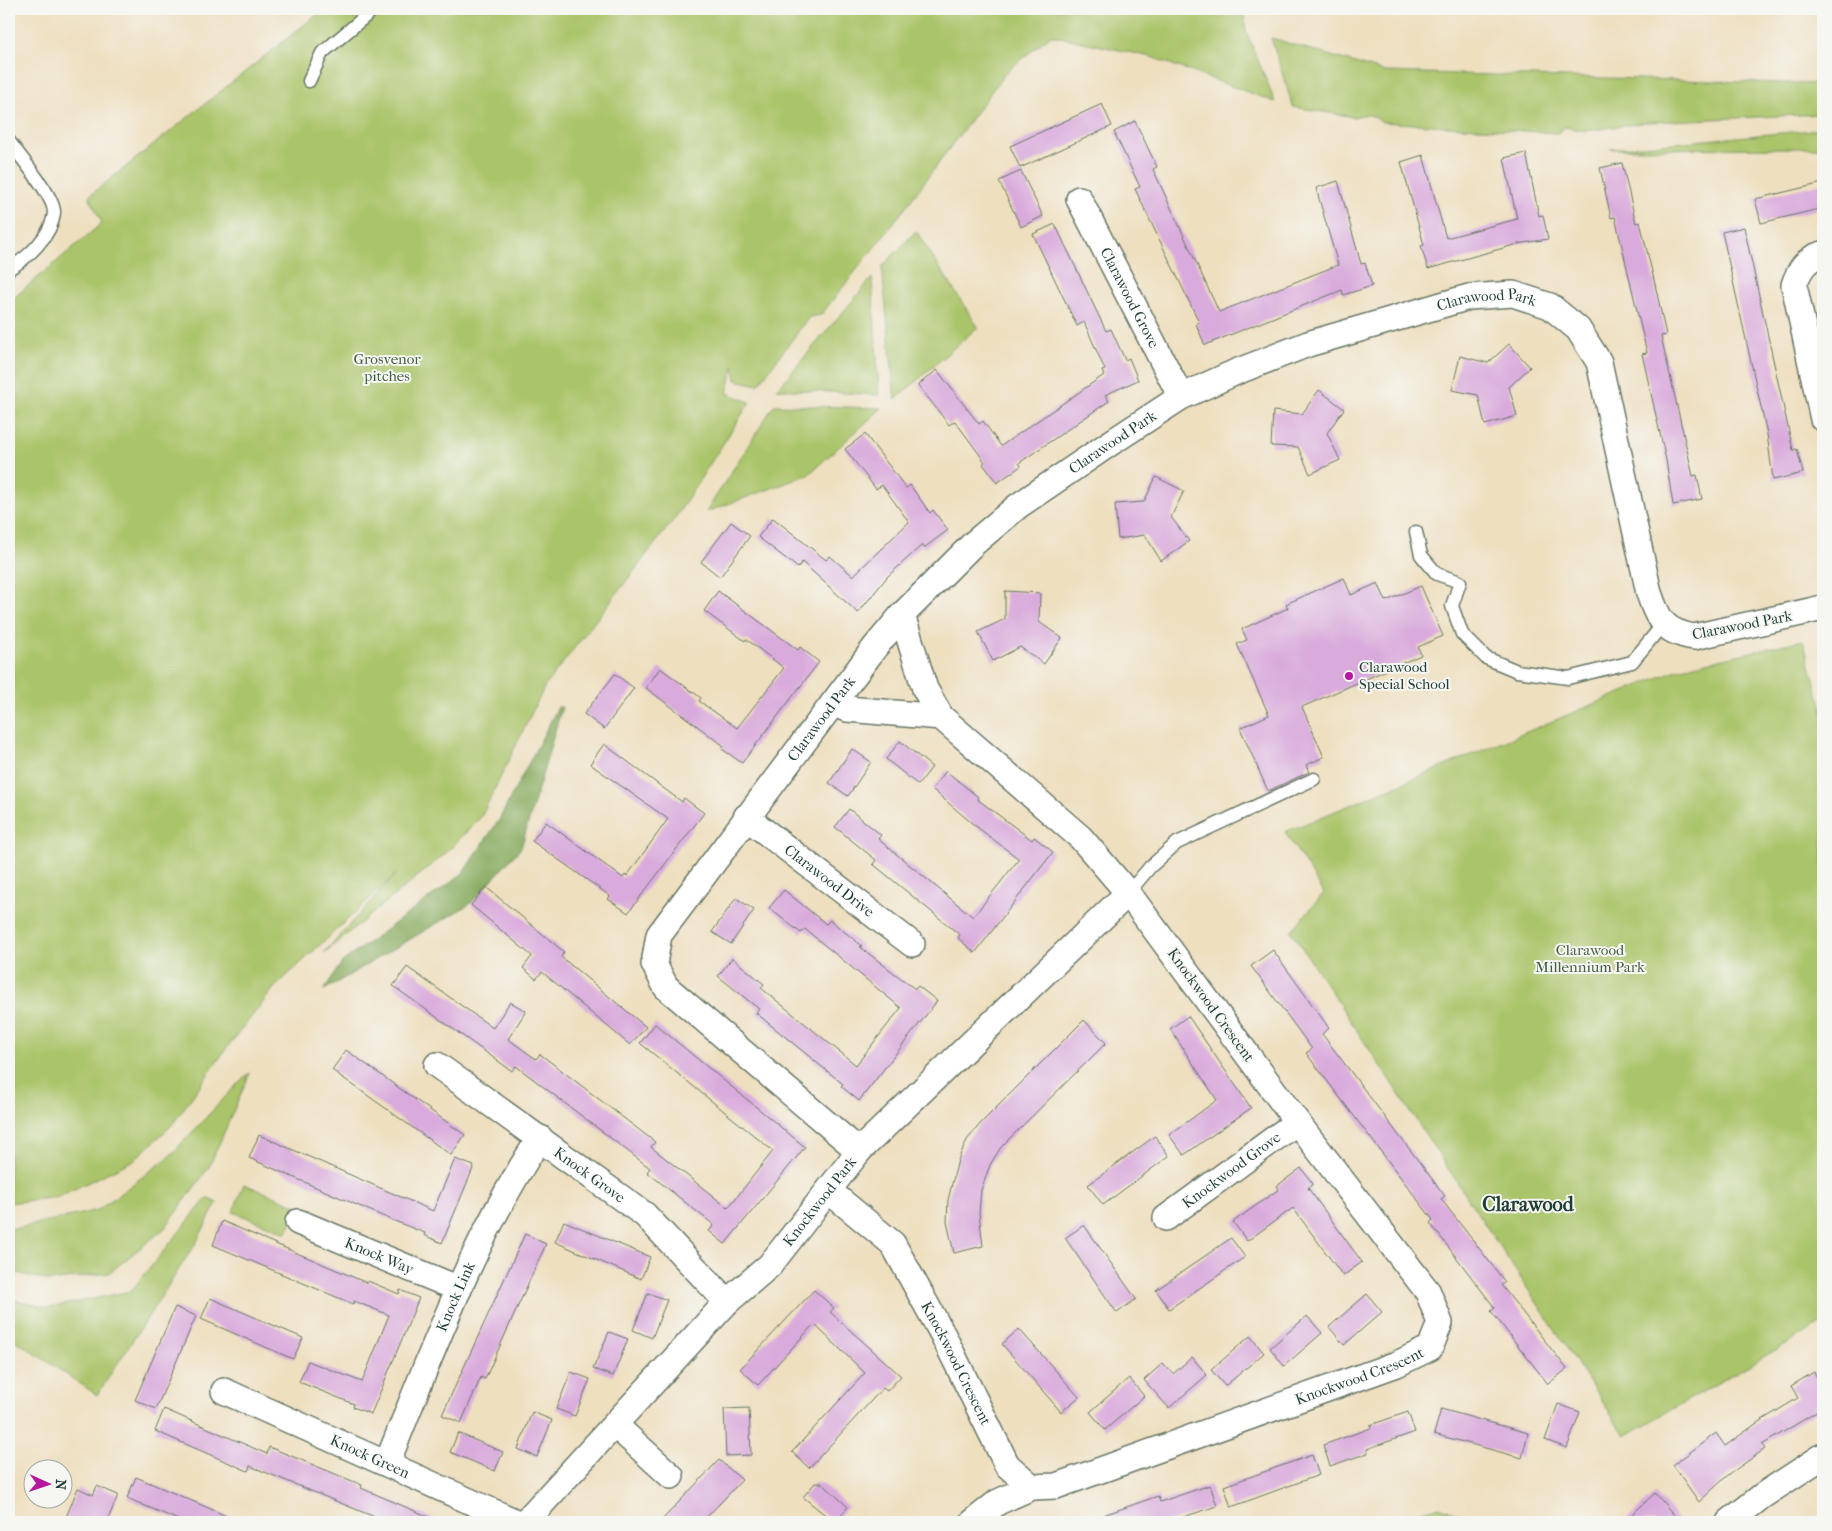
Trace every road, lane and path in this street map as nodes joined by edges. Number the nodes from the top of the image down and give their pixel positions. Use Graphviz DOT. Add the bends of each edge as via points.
graph roads {
  1 [pos="374,9"];
  2 [pos="309,81"];
  3 [pos="9,141"];
  4 [pos="1079,199"];
  5 [pos="1823,254"];
  6 [pos="9,269"];
  7 [pos="1181,397"];
  8 [pos="1823,419"];
  9 [pos="1416,532"];
  10 [pos="1823,608"];
  11 [pos="902,615"];
  12 [pos="1664,623"];
  13 [pos="833,704"];
  14 [pos="941,717"];
  15 [pos="1314,779"];
  16 [pos="746,817"];
  17 [pos="1128,893"];
  18 [pos="912,944"];
  19 [pos="437,1065"];
  20 [pos="1297,1122"];
  21 [pos="540,1138"];
  22 [pos="859,1151"];
  23 [pos="829,1191"];
  24 [pos="1166,1218"];
  25 [pos="298,1222"];
  26 [pos="459,1289"];
  27 [pos="728,1302"];
  28 [pos="224,1391"];
  29 [pos="615,1425"];
  30 [pos="1823,1456"];
  31 [pos="387,1463"];
  32 [pos="671,1476"];
  33 [pos="1032,1487"];
  34 [pos="516,1522"];
  35 [pos="525,1522"];
  36 [pos="973,1522"];
  37 [pos="1730,1522"];
  1 -- 2 [label="lane" via="322,53"];
  3 -- 6 [label="lane" via="54,212 43,239"];
  4 -- 7 [label="street, Clarawood Grove"];
  5 -- 8 [label="street" via="1814,256 1799,270 1794,285"];
  7 -- 11 [label="street, Clarawood Park" via="1018,506 972,544"];
  7 -- 12 [label="street, Clarawood Park" via="1308,344 1468,297 1513,294 1550,306 1578,329 1599,362 1649,593 1658,618"];
  9 -- 12 [label="lane" via="1421,555 1437,574 1460,582 1452,606 1462,634 1486,658 1517,671 1568,678 1632,662"];
  10 -- 12 [label="street, Clarawood Park" via="1694,637 1676,634"];
  11 -- 13 [label="street, Clarawood Park"];
  11 -- 14 [label="street, Knockwood Crescent" via="925,689"];
  13 -- 14 [label="street" via="847,709"];
  13 -- 16 [label="street, Clarawood Park"];
  14 -- 17 [label="street, Knockwood Crescent" via="1081,838"];
  15 -- 17 [label="lane" via="1177,843"];
  16 -- 18 [label="street, Clarawood Drive"];
  16 -- 22 [label="street, Clarawood Park" via="659,935 654,964 666,988"];
  17 -- 20 [label="street, Knockwood Crescent"];
  17 -- 22 [label="street, Knockwood Park"];
  19 -- 21 [label="street, Knock Grove"];
  20 -- 24 [label="street, Knockwood Grove"];
  20 -- 33 [label="street, Knockwood Crescent" via="1428,1292 1440,1323 1430,1348 1397,1364 1056,1486"];
  21 -- 26 [label="street, Knock Link" via="519,1169"];
  21 -- 27 [label="street, Knock Grove" via="645,1215"];
  22 -- 23 [label="street, Knockwood Park"];
  23 -- 27 [label="street, Knockwood Park" via="770,1265"];
  23 -- 33 [label="street, Knockwood Crescent" via="893,1244 943,1334 1007,1466"];
  25 -- 26 [label="street, Knock Way"];
  26 -- 31 [label="street, Knock Link"];
  27 -- 29 [label="street, Knockwood Park"];
  28 -- 31 [label="street, Knock Green"];
  29 -- 32 [label="street"];
  29 -- 35 [label="street, Knockwood Park"];
  30 -- 37 [label="street" via="1762,1496"];
  31 -- 34 [label="street, Knock Green"];
  33 -- 36 [label="street" via="998,1502"];
}
